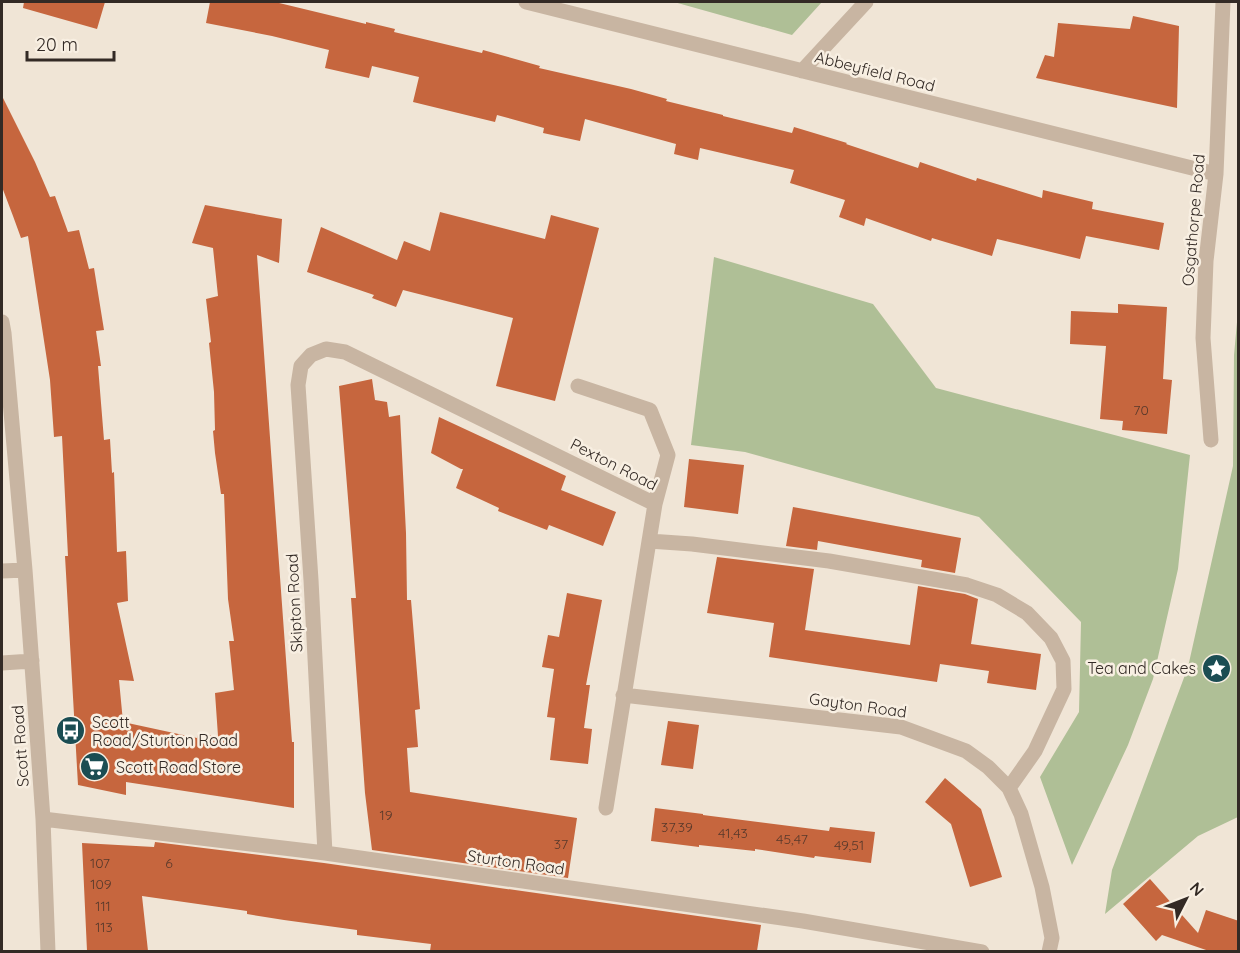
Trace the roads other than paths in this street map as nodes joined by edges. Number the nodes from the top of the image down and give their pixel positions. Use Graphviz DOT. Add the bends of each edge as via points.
graph roads {
  1 [pos="526,2"];
  2 [pos="866,2"];
  3 [pos="1222,2"];
  4 [pos="802,72"];
  5 [pos="1216,174"];
  6 [pos="2,322"];
  7 [pos="311,355"];
  8 [pos="578,386"];
  9 [pos="1211,440"];
  10 [pos="655,504"];
  11 [pos="649,541"];
  12 [pos="25,570"];
  13 [pos="2,571"];
  14 [pos="32,662"];
  15 [pos="2,663"];
  16 [pos="623,695"];
  17 [pos="1009,788"];
  18 [pos="606,808"];
  19 [pos="43,819"];
  20 [pos="326,853"];
  21 [pos="48,951"];
  22 [pos="982,951"];
  23 [pos="1049,951"];
  1 -- 4 [label="street, Abbeyfield Road"];
  2 -- 4 [label="street"];
  3 -- 5 [label="street, Osgathorpe Road"];
  4 -- 5 [label="street, Abbeyfield Road"];
  5 -- 9 [label="street, Osgathorpe Road" via="1206,261 1203,338"];
  6 -- 12 [label="street, Scott Road"];
  7 -- 10 [label="street, Pexton Road" via="326,349 345,352"];
  7 -- 20 [label="street, Skipton Road" via="301,366 298,385"];
  8 -- 10 [label="street" via="650,410 668,455"];
  10 -- 11 [label="street, Pexton Road"];
  11 -- 16 [label="street, Pexton Road"];
  11 -- 17 [label="street" via="829,561 967,585 997,595 1027,613 1051,638 1063,661 1064,689 1035,751"];
  12 -- 13 [label="street"];
  12 -- 14 [label="street, Scott Road"];
  14 -- 15 [label="street"];
  14 -- 19 [label="street, Scott Road"];
  16 -- 17 [label="street, Gayton Road" via="901,727 966,751"];
  16 -- 18 [label="street, Pexton Road"];
  17 -- 23 [label="street, Gayton Road" via="1021,814 1042,887 1052,938"];
  19 -- 20 [label="street, Sturton Road"];
  19 -- 21 [label="street, Scott Road"];
  20 -- 22 [label="street, Sturton Road" via="803,921"];
}
